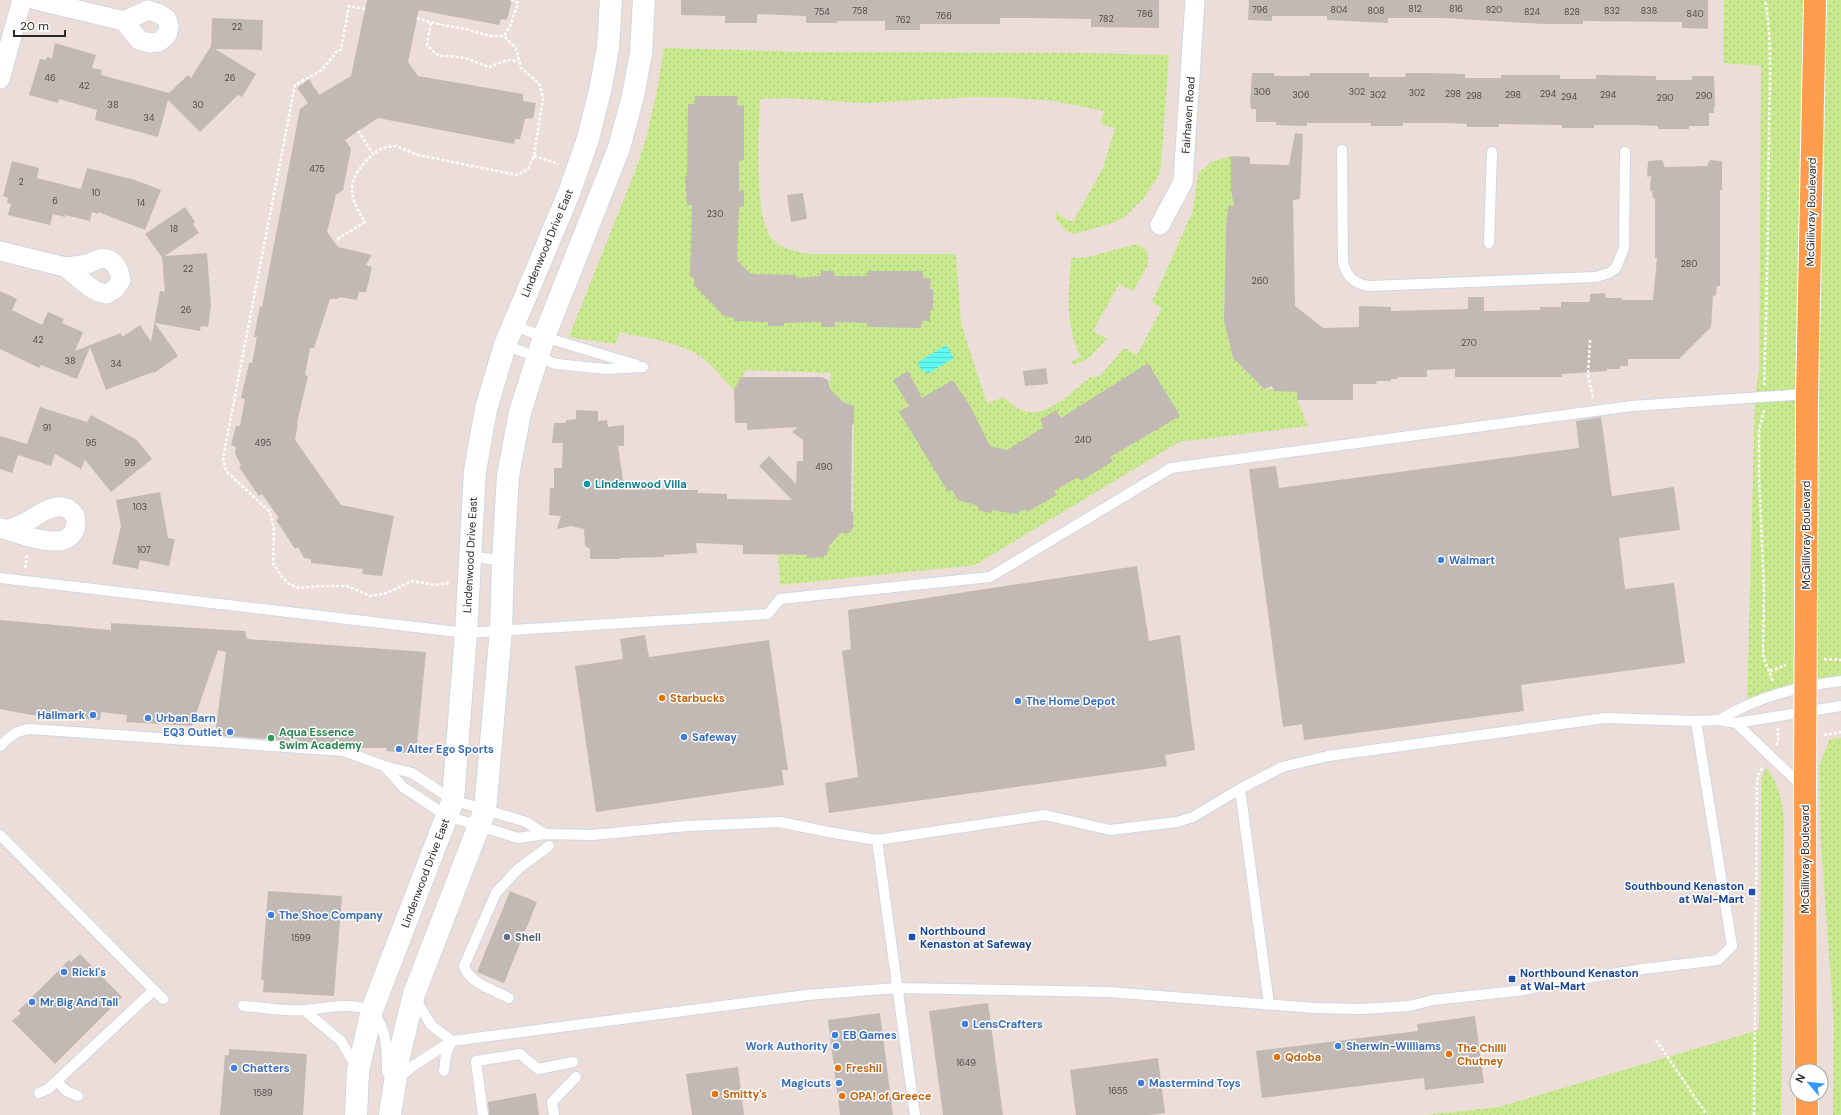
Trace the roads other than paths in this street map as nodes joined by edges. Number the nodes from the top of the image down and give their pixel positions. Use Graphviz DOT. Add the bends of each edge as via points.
graph roads {
  1 [pos="22,0"];
  2 [pos="36,0"];
  3 [pos="611,0"];
  4 [pos="644,0"];
  5 [pos="1194,0"];
  6 [pos="1815,0"];
  7 [pos="124,21"];
  8 [pos="0,79"];
  9 [pos="1342,150"];
  10 [pos="1492,152"];
  11 [pos="1625,152"];
  12 [pos="1160,225"];
  13 [pos="1489,243"];
  14 [pos="0,251"];
  15 [pos="65,267"];
  16 [pos="513,325"];
  17 [pos="544,337"];
  18 [pos="505,345"];
  19 [pos="537,357"];
  20 [pos="1807,394"];
  21 [pos="3,529"];
  22 [pos="470,556"];
  23 [pos="503,561"];
  24 [pos="0,578"];
  25 [pos="501,630"];
  26 [pos="466,632"];
  27 [pos="1841,681"];
  28 [pos="1806,685"];
  29 [pos="1841,706"];
  30 [pos="1806,712"];
  31 [pos="1719,720"];
  32 [pos="1696,721"];
  33 [pos="1736,723"];
  34 [pos="0,746"];
  35 [pos="384,766"];
  36 [pos="1240,789"];
  37 [pos="1805,789"];
  38 [pos="450,808"];
  39 [pos="482,818"];
  40 [pos="545,834"];
  41 [pos="0,835"];
  42 [pos="877,840"];
  43 [pos="549,846"];
  44 [pos="896,988"];
  45 [pos="154,990"];
  46 [pos="414,994"];
  47 [pos="509,998"];
  48 [pos="163,1000"];
  49 [pos="1269,1004"];
  50 [pos="242,1006"];
  51 [pos="304,1010"];
  52 [pos="372,1010"];
  53 [pos="452,1041"];
  54 [pos="573,1062"];
  55 [pos="1806,1063"];
  56 [pos="358,1071"];
  57 [pos="444,1071"];
  58 [pos="576,1077"];
  59 [pos="57,1081"];
  60 [pos="39,1093"];
  61 [pos="78,1096"];
  62 [pos="392,1098"];
  63 [pos="1807,1103"];
  64 [pos="356,1115"];
  65 [pos="483,1115"];
  66 [pos="554,1115"];
  67 [pos="915,1115"];
  68 [pos="1807,1115"];
  1 -- 8 [label="street"];
  2 -- 7 [label="street"];
  3 -- 16 [label="street, Lindenwood Drive East" via="608,48 588,139 569,193"];
  4 -- 17 [label="street" via="641,53 619,148"];
  5 -- 12 [label="street, Fairhaven Road" via="1183,182"];
  6 -- 20 [label="main road, McGillivray Boulevard"];
  9 -- 11 [label="lane" via="1343,262 1345,271 1361,286 1596,277 1609,273 1616,268 1622,258 1624,248"];
  10 -- 13 [label="lane"];
  14 -- 15 [label="street"];
  16 -- 17 [label="lane"];
  16 -- 18 [label="street, Lindenwood Drive East"];
  17 -- 19 [label="street"];
  17 -- 19 [label="lane" via="643,367 606,369 556,364"];
  18 -- 19 [label="lane"];
  18 -- 22 [label="street, Lindenwood Drive East" via="486,409 480,440 475,471"];
  19 -- 23 [label="street" via="520,412 508,476"];
  20 -- 25 [label="lane" via="1632,406 1171,468 990,577 780,599 768,614"];
  20 -- 28 [label="main road, McGillivray Boulevard"];
  21 -- 21 [label="street" via="54,542 71,535 77,521 74,514 58,507 39,513 27,522"];
  22 -- 23 [label="lane"];
  22 -- 26 [label="street, Lindenwood Drive East"];
  23 -- 25 [label="street"];
  24 -- 26 [label="lane"];
  25 -- 26 [label="lane"];
  25 -- 39 [label="street"];
  26 -- 38 [label="street, Lindenwood Drive East"];
  27 -- 28 [label="lane"];
  28 -- 30 [label="main road, McGillivray Boulevard"];
  28 -- 31 [label="lane" via="1735,710"];
  29 -- 30 [label="lane"];
  30 -- 33 [label="lane"];
  30 -- 37 [label="main road, McGillivray Boulevard"];
  31 -- 32 [label="lane"];
  31 -- 33 [label="lane"];
  32 -- 36 [label="lane" via="1605,718 1328,756 1282,767"];
  32 -- 49 [label="lane" via="1732,946 1718,960 1643,969 1525,990 1433,1000 1409,1006 1362,1010"];
  33 -- 37 [label="lane"];
  34 -- 35 [label="lane" via="12,734 30,729 344,751"];
  35 -- 38 [label="lane" via="403,787"];
  35 -- 38 [label="lane" via="412,773"];
  36 -- 42 [label="lane" via="1193,817 1178,822 1110,830 1046,815"];
  36 -- 49 [label="lane"];
  37 -- 55 [label="main road, McGillivray Boulevard"];
  38 -- 39 [label="lane"];
  38 -- 39 [label="lane"];
  38 -- 52 [label="street, Lindenwood Drive East"];
  39 -- 40 [label="lane" via="526,822"];
  39 -- 40 [label="lane" via="518,838"];
  39 -- 46 [label="street"];
  40 -- 42 [label="lane" via="592,835 687,826 780,822"];
  41 -- 45 [label="lane"];
  42 -- 44 [label="lane"];
  43 -- 47 [label="lane" via="518,869 496,893 464,966 466,974"];
  44 -- 49 [label="lane" via="1109,992"];
  44 -- 53 [label="lane" via="808,995"];
  44 -- 67 [label="lane"];
  45 -- 48 [label="lane"];
  45 -- 59 [label="lane"];
  46 -- 53 [label="lane" via="431,1025"];
  46 -- 62 [label="street"];
  50 -- 51 [label="lane"];
  51 -- 52 [label="lane" via="344,1005"];
  51 -- 56 [label="lane" via="341,1041"];
  52 -- 56 [label="street, Lindenwood Drive East"];
  52 -- 62 [label="lane" via="386,1039 387,1071"];
  53 -- 57 [label="lane" via="446,1054"];
  53 -- 62 [label="lane" via="404,1073"];
  54 -- 65 [label="lane" via="538,1069 520,1054 476,1061"];
  56 -- 64 [label="street, Lindenwood Drive East"];
  58 -- 66 [label="lane" via="552,1102"];
  59 -- 60 [label="lane"];
  59 -- 61 [label="lane" via="66,1091"];
  63 -- 68 [label="main road"];
}
